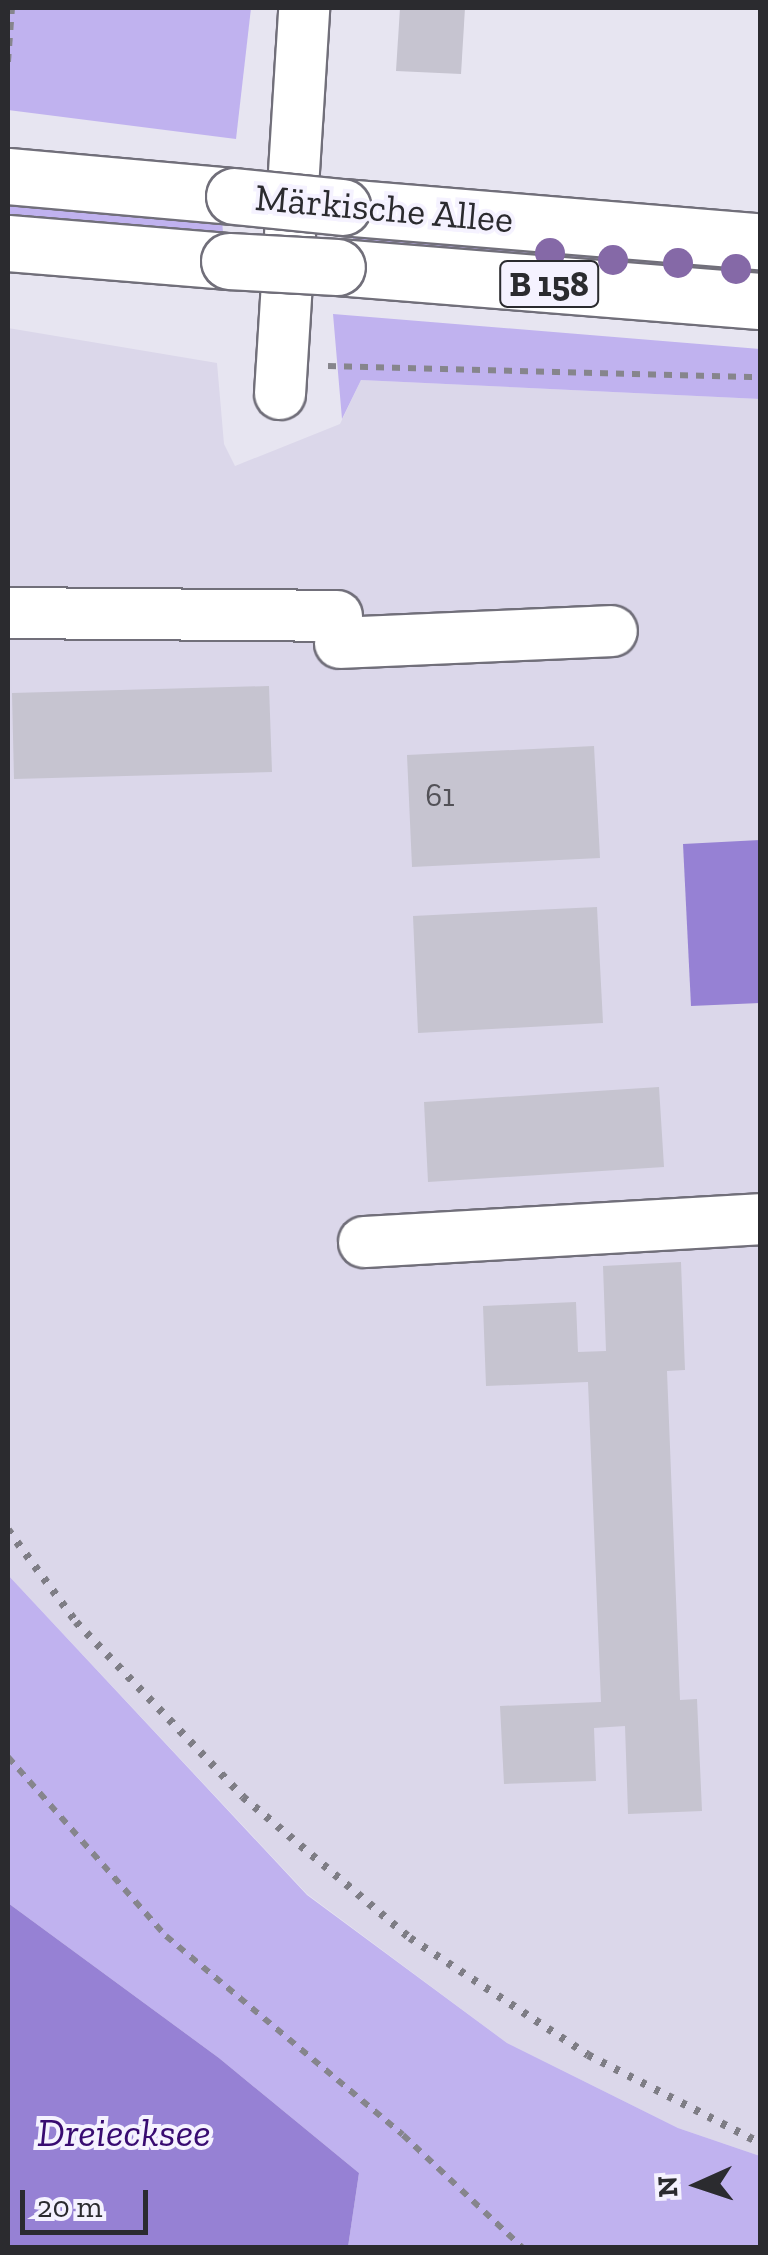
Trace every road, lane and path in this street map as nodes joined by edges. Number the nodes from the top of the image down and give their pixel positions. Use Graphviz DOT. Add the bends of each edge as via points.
graph roads {
  1 [pos="12,8"];
  2 [pos="304,8"];
  3 [pos="8,62"];
  4 [pos="8,176"];
  5 [pos="760,242"];
  6 [pos="8,244"];
  7 [pos="760,302"];
  8 [pos="328,366"];
  9 [pos="760,377"];
  10 [pos="280,394"];
  11 [pos="8,613"];
  12 [pos="612,631"];
  13 [pos="760,1219"];
  14 [pos="364,1242"];
  15 [pos="8,1757"];
  16 [pos="523,2248"];
  1 -- 3 [label="path"];
  2 -- 10 [label="street"];
  4 -- 5 [label="main road, Märkische Allee / B 158, bridge"];
  6 -- 7 [label="main road, Märkische Allee / B 158, bridge"];
  8 -- 9 [label="path"];
  11 -- 12 [label="street" via="339,629"];
  13 -- 14 [label="street"];
  15 -- 16 [label="path" via="166,1936 403,2135"];
}
